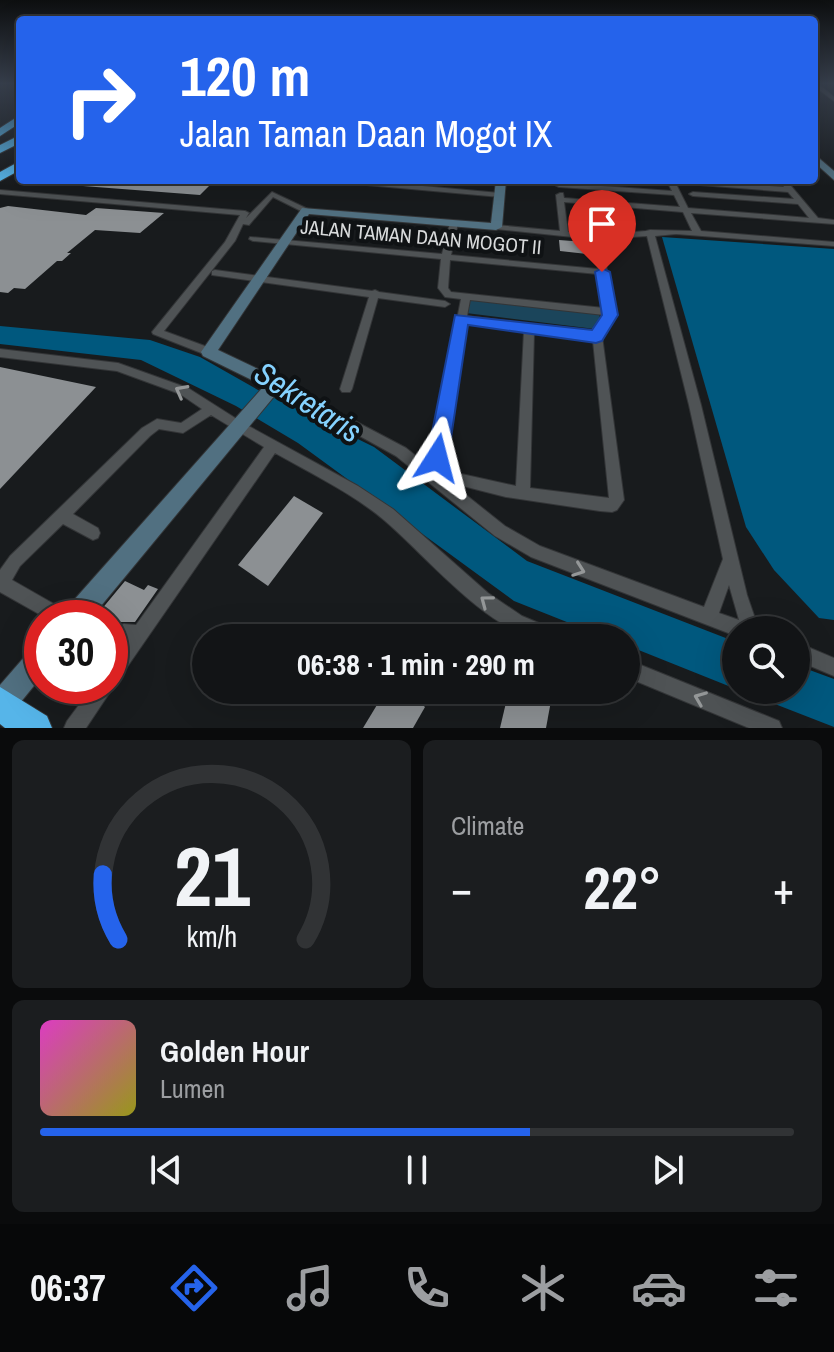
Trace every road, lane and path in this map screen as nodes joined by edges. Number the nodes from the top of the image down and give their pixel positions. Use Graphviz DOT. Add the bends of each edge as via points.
graph roads {
  1 [pos="16,126"];
  2 [pos="0,143"];
  3 [pos="818,161"];
  4 [pos="834,177"];
  5 [pos="376,184"];
  6 [pos="442,184"];
  7 [pos="501,184"];
  8 [pos="559,184"];
  9 [pos="571,184"];
  10 [pos="672,184"];
  11 [pos="688,184"];
  12 [pos="722,184"];
  13 [pos="786,184"];
  14 [pos="440,190"];
  15 [pos="791,190"];
  16 [pos="0,191"];
  17 [pos="677,193"];
  18 [pos="693,194"];
  19 [pos="500,195"];
  20 [pos="269,196"];
  21 [pos="82,198"];
  22 [pos="561,200"];
  23 [pos="801,202"];
  24 [pos="306,210"];
  25 [pos="686,210"];
  26 [pos="701,211"];
  27 [pos="816,221"];
  28 [pos="834,222"];
  29 [pos="454,223"];
  30 [pos="496,227"];
  31 [pos="650,232"];
  32 [pos="697,232"];
  33 [pos="564,234"];
  34 [pos="596,237"];
  35 [pos="253,239"];
  36 [pos="229,242"];
  37 [pos="284,242"];
  38 [pos="834,244"];
  39 [pos="446,257"];
  40 [pos="602,272"];
  41 [pos="215,273"];
  42 [pos="258,280"];
  43 [pos="375,293"];
  44 [pos="466,297"];
  45 [pos="446,299"];
  46 [pos="610,312"];
  47 [pos="461,319"];
  48 [pos="529,327"];
  49 [pos="597,338"];
  50 [pos="209,352"];
  51 [pos="0,353"];
  52 [pos="272,387"];
  53 [pos="346,389"];
  54 [pos="211,409"];
  55 [pos="242,423"];
  56 [pos="273,445"];
  57 [pos="523,493"];
  58 [pos="63,516"];
  59 [pos="93,533"];
  60 [pos="730,559"];
  61 [pos="1,583"];
  62 [pos="31,600"];
  63 [pos="90,600"];
  64 [pos="747,616"];
  65 [pos="709,617"];
  66 [pos="722,622"];
  67 [pos="521,624"];
  68 [pos="128,641"];
  69 [pos="810,657"];
  70 [pos="834,667"];
  71 [pos="640,674"];
  72 [pos="24,677"];
  73 [pos="0,704"];
  74 [pos="91,704"];
  75 [pos="35,728"];
  76 [pos="74,728"];
  77 [pos="772,728"];
  1 -- 2 [label="highway"];
  3 -- 4 [label="street"];
  5 -- 14 [label="street"];
  6 -- 14 [label="street"];
  7 -- 19 [label="street"];
  8 -- 22 [label="street"];
  9 -- 17 [label="street"];
  10 -- 17 [label="street"];
  11 -- 18 [label="street"];
  12 -- 15 [label="street"];
  13 -- 15 [label="street"];
  14 -- 19 [label="street"];
  15 -- 23 [label="street"];
  16 -- 21 [label="street"];
  17 -- 25 [label="street"];
  18 -- 23 [label="street"];
  18 -- 26 [label="street"];
  19 -- 30 [label="street"];
  20 -- 21 [label="street" via="251,207"];
  20 -- 24 [label="street"];
  20 -- 36 [label="street"];
  21 -- 36 [label="street" via="244,212"];
  22 -- 25 [label="street"];
  22 -- 33 [label="street"];
  23 -- 27 [label="street"];
  24 -- 29 [label="street"];
  24 -- 37 [label="street"];
  25 -- 26 [label="street"];
  25 -- 32 [label="street"];
  26 -- 27 [label="street"];
  27 -- 28 [label="street"];
  29 -- 30 [label="street"];
  29 -- 39 [label="street"];
  30 -- 33 [label="street"];
  31 -- 32 [label="street"];
  31 -- 34 [label="street"];
  31 -- 60 [label="street"];
  32 -- 38 [label="street"];
  33 -- 34 [label="street"];
  34 -- 40 [label="street"];
  35 -- 37 [label="street, JALAN TAMAN DAAN MOGOT II"];
  36 -- 50 [label="street" via="157,332"];
  37 -- 39 [label="street, JALAN TAMAN DAAN MOGOT II"];
  37 -- 42 [label="street"];
  39 -- 40 [label="street, JALAN TAMAN DAAN MOGOT II"];
  39 -- 45 [label="street"];
  40 -- 46 [label="street"];
  41 -- 42 [label="street"];
  42 -- 43 [label="street"];
  42 -- 50 [label="street"];
  43 -- 45 [label="street"];
  43 -- 53 [label="street"];
  44 -- 45 [label="street"];
  44 -- 46 [label="street"];
  44 -- 47 [label="street"];
  46 -- 49 [label="street"];
  47 -- 48 [label="street"];
  47 -- 57 [label="street" via="437,458 452,477"];
  48 -- 49 [label="street"];
  48 -- 57 [label="street"];
  49 -- 57 [label="street" via="617,500 605,506"];
  50 -- 52 [label="street"];
  54 -- 51 [label="street, one-way" via="184,391 135,371"];
  52 -- 55 [label="street"];
  52 -- 65 [label="street, one-way" via="401,452 525,547"];
  54 -- 55 [label="street"];
  54 -- 58 [label="street" via="183,428 157,424"];
  55 -- 56 [label="street"];
  55 -- 63 [label="street"];
  67 -- 56 [label="street, one-way" via="482,599 388,514"];
  56 -- 68 [label="street"];
  58 -- 59 [label="street"];
  58 -- 61 [label="street" via="15,561"];
  60 -- 64 [label="street"];
  60 -- 65 [label="street"];
  61 -- 62 [label="street"];
  65 -- 66 [label="street"];
  69 -- 70 [label="street"];
  77 -- 71 [label="street, one-way"];
  72 -- 73 [label="street"];
  73 -- 75 [label="highway"];
  74 -- 76 [label="street"];
}
